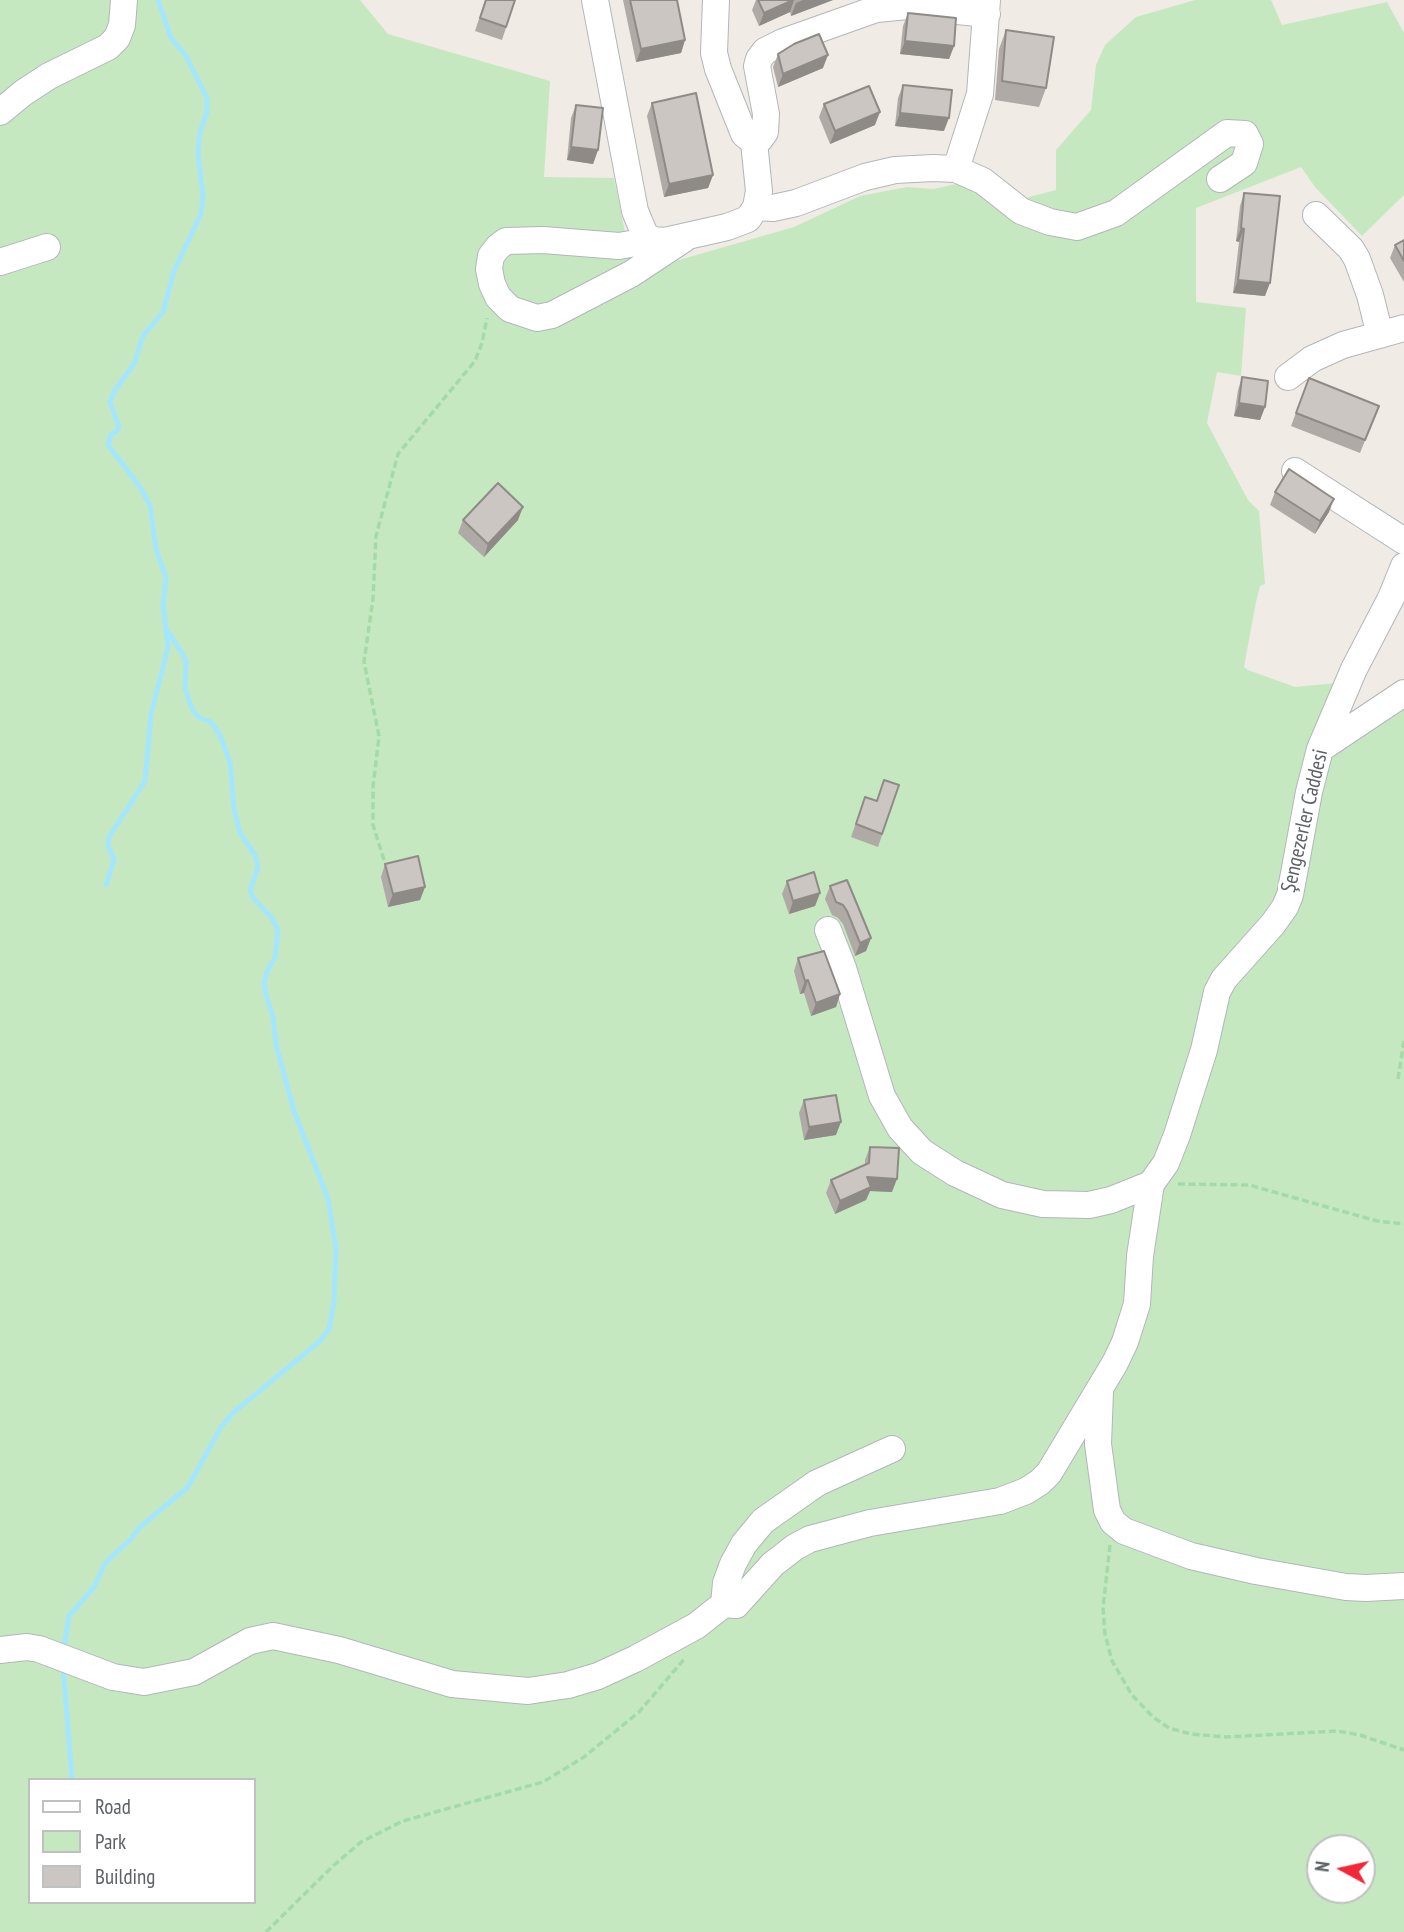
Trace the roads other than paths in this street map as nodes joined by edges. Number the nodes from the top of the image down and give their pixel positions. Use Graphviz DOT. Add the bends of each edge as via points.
graph roads {
  1 [pos="124,0"];
  2 [pos="595,0"];
  3 [pos="716,0"];
  4 [pos="987,7"];
  5 [pos="0,112"];
  6 [pos="754,142"];
  7 [pos="956,169"];
  8 [pos="1220,179"];
  9 [pos="756,207"];
  10 [pos="1316,215"];
  11 [pos="686,238"];
  12 [pos="653,240"];
  13 [pos="47,247"];
  14 [pos="0,262"];
  15 [pos="1392,332"];
  16 [pos="1287,377"];
  17 [pos="1295,471"];
  18 [pos="1404,541"];
  19 [pos="1404,566"];
  20 [pos="1404,693"];
  21 [pos="1320,749"];
  22 [pos="828,930"];
  23 [pos="1152,1184"];
  24 [pos="1100,1388"];
  25 [pos="892,1449"];
  26 [pos="1404,1586"];
  27 [pos="724,1604"];
  28 [pos="0,1650"];
  1 -- 5 [label="street" via="117,38 108,47 49,76"];
  2 -- 12 [label="street" via="635,211 639,226"];
  3 -- 6 [label="street" via="714,53 718,69 744,134"];
  4 -- 6 [label="street" via="876,9 765,51 757,66 765,132"];
  4 -- 7 [label="street" via="980,94"];
  6 -- 9 [label="street"];
  7 -- 8 [label="street" via="983,181 1021,211 1077,227 1116,213 1227,133 1245,134 1250,144 1244,163"];
  7 -- 9 [label="street" via="895,170 796,203"];
  9 -- 11 [label="street" via="748,219"];
  10 -- 15 [label="street" via="1357,259 1370,295"];
  11 -- 12 [label="street"];
  11 -- 12 [label="street" via="631,274 552,315 537,318 517,312 504,304 492,284 492,256 506,241 619,246"];
  13 -- 14 [label="street"];
  15 -- 16 [label="street" via="1343,345 1311,359"];
  17 -- 18 [label="street"];
  19 -- 21 [label="street, Şengezerler Caddesi"];
  20 -- 21 [label="street"];
  21 -- 23 [label="street, Şengezerler Caddesi" via="1290,895 1273,924 1217,992 1177,1135"];
  22 -- 23 [label="street" via="882,1096 900,1128 922,1152 1002,1195 1043,1204 1089,1205"];
  23 -- 24 [label="street" via="1137,1304 1125,1342"];
  24 -- 26 [label="street" via="1098,1444 1107,1510 1124,1531 1162,1547 1256,1571 1346,1587"];
  24 -- 27 [label="street" via="1049,1473 1027,1490 984,1505 870,1523 810,1539 773,1564 736,1605"];
  25 -- 27 [label="street" via="817,1483 764,1521 733,1564"];
  27 -- 28 [label="street" via="695,1626 598,1676 528,1691 453,1684 273,1636 250,1641 194,1672 144,1682 113,1678 39,1649"];
}
